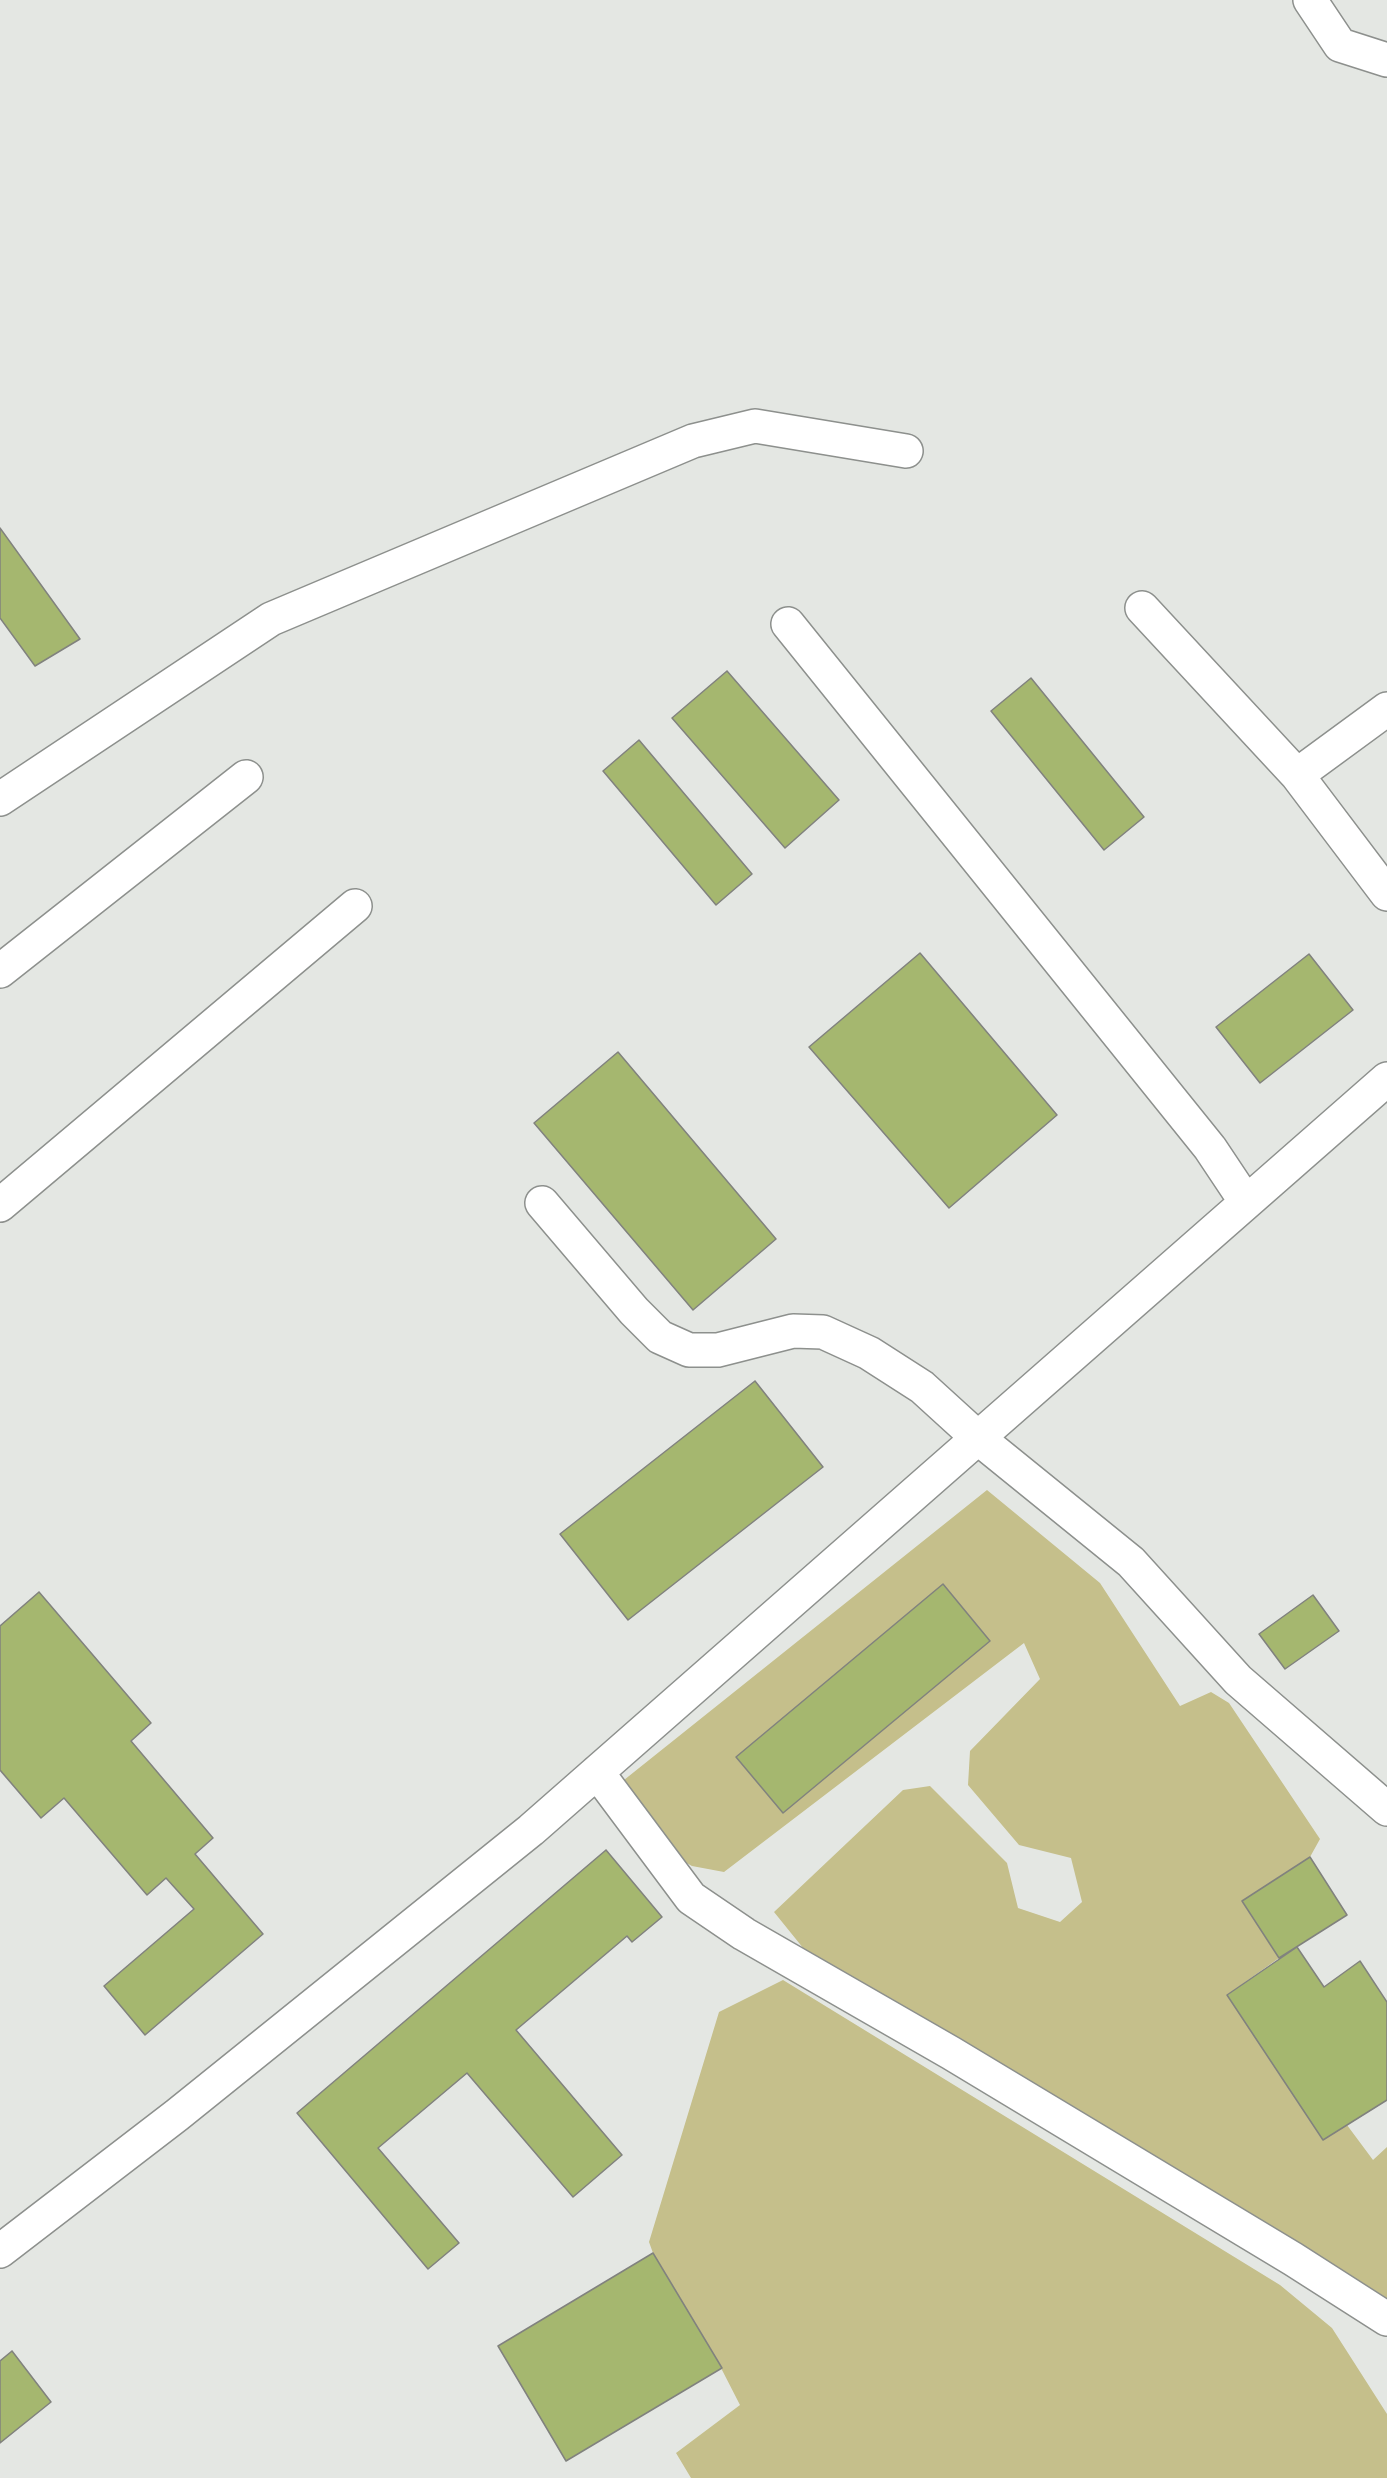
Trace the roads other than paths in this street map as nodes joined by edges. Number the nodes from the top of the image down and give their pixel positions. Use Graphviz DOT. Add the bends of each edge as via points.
graph roads {
  1 [pos="1310,0"];
  2 [pos="1387,60"];
  3 [pos="906,452"];
  4 [pos="1142,608"];
  5 [pos="788,624"];
  6 [pos="1387,709"];
  7 [pos="1297,776"];
  8 [pos="246,777"];
  9 [pos="0,799"];
  10 [pos="1387,894"];
  11 [pos="356,906"];
  12 [pos="0,971"];
  13 [pos="1387,1079"];
  14 [pos="1246,1202"];
  15 [pos="542,1203"];
  16 [pos="0,1205"];
  17 [pos="978,1438"];
  18 [pos="597,1772"];
  19 [pos="1387,1809"];
  20 [pos="0,2251"];
  21 [pos="1387,2319"];
  1 -- 2 [label="lane" via="1340,45"];
  3 -- 9 [label="lane" via="755,426 693,441 271,618"];
  4 -- 7 [label="lane"];
  5 -- 14 [label="lane" via="1210,1148"];
  6 -- 7 [label="lane"];
  7 -- 10 [label="lane"];
  8 -- 12 [label="lane"];
  11 -- 16 [label="lane"];
  13 -- 14 [label="lane"];
  14 -- 17 [label="lane"];
  15 -- 17 [label="lane" via="660,1337 689,1350 718,1350 793,1331 823,1332 869,1353 922,1387"];
  17 -- 18 [label="lane"];
  17 -- 19 [label="lane" via="1131,1562 1238,1680"];
  18 -- 20 [label="lane" via="531,1830 177,2115"];
  18 -- 21 [label="lane" via="691,1898 744,1934 1273,2246"];
}
